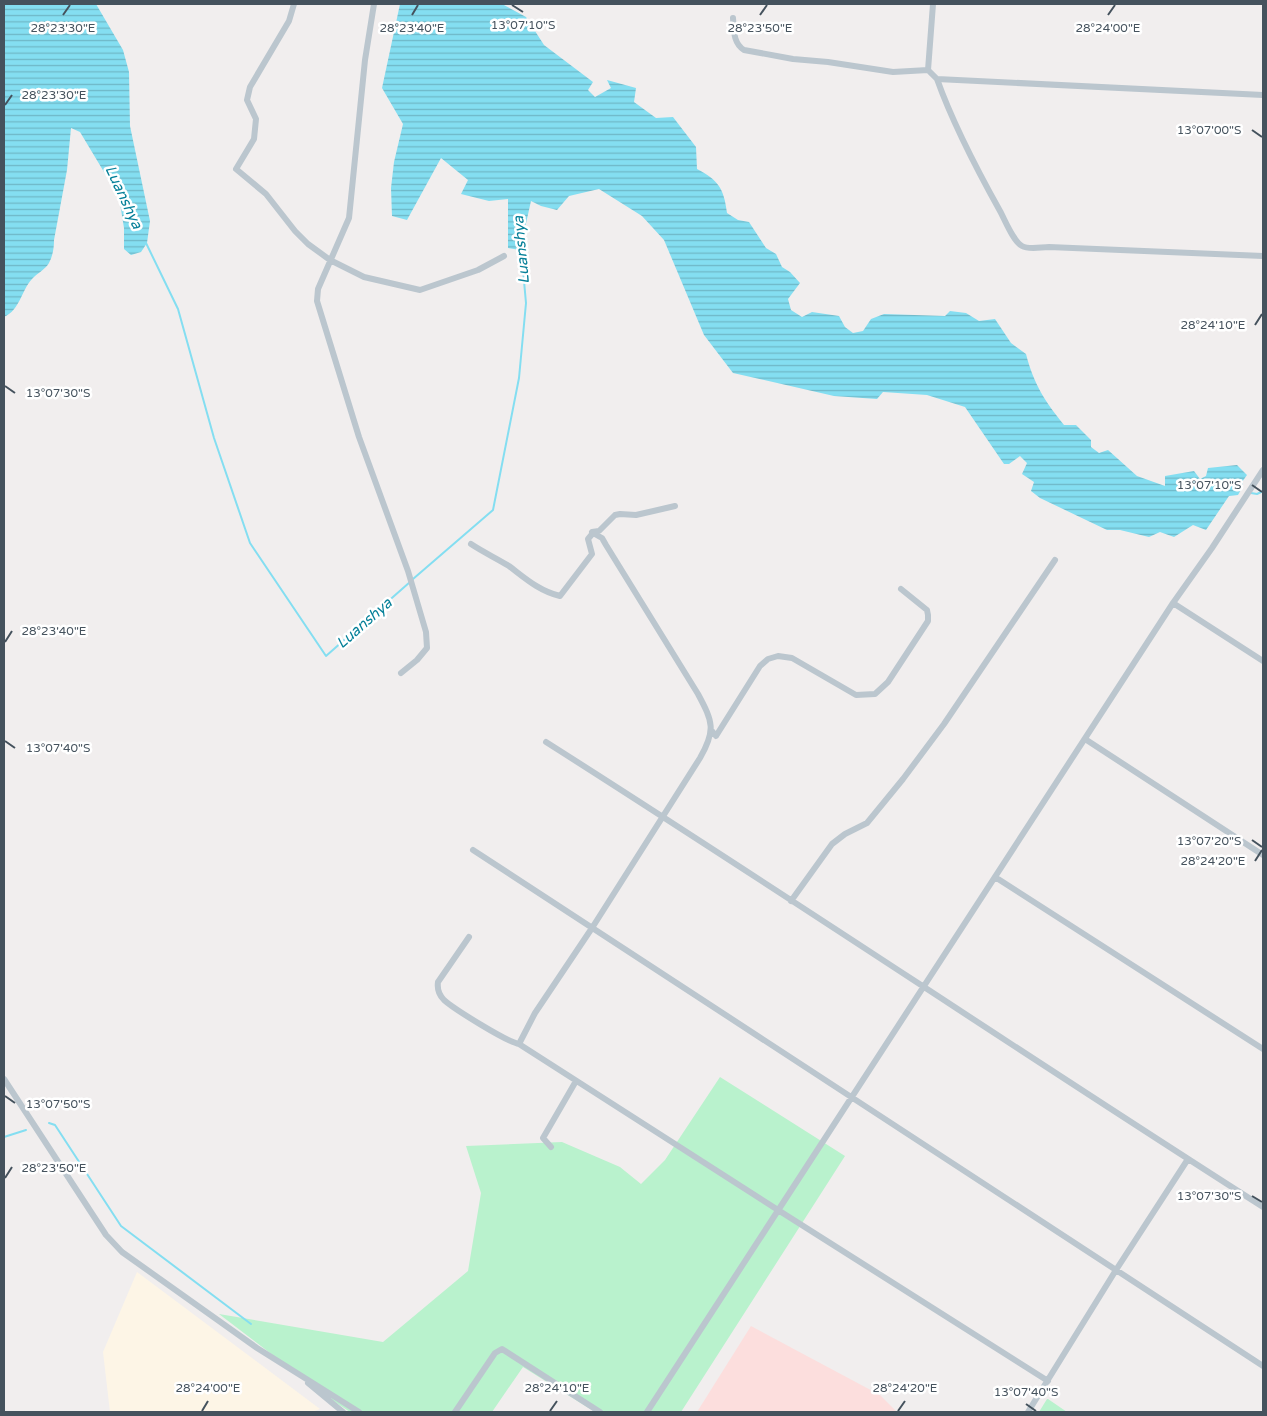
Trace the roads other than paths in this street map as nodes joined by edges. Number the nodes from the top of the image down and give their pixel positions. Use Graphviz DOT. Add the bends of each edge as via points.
graph roads {
  1 [pos="294,4"];
  2 [pos="374,4"];
  3 [pos="933,4"];
  4 [pos="734,18"];
  5 [pos="928,70"];
  6 [pos="937,78"];
  7 [pos="1263,95"];
  8 [pos="504,256"];
  9 [pos="1263,256"];
  10 [pos="330,260"];
  11 [pos="1262,471"];
  12 [pos="675,506"];
  13 [pos="593,533"];
  14 [pos="471,544"];
  15 [pos="1055,560"];
  16 [pos="901,589"];
  17 [pos="1173,603"];
  18 [pos="1263,661"];
  19 [pos="401,673"];
  20 [pos="712,731"];
  21 [pos="1084,740"];
  22 [pos="546,742"];
  23 [pos="662,816"];
  24 [pos="472,850"];
  25 [pos="1263,855"];
  26 [pos="995,877"];
  27 [pos="791,901"];
  28 [pos="592,928"];
  29 [pos="469,937"];
  30 [pos="924,987"];
  31 [pos="518,1044"];
  32 [pos="1263,1049"];
  33 [pos="4,1079"];
  34 [pos="576,1081"];
  35 [pos="851,1097"];
  36 [pos="551,1147"];
  37 [pos="1188,1159"];
  38 [pos="1263,1207"];
  39 [pos="778,1210"];
  40 [pos="1116,1270"];
  41 [pos="1263,1366"];
  42 [pos="301,1377"];
  43 [pos="1048,1381"];
  44 [pos="343,1412"];
  45 [pos="357,1412"];
  46 [pos="455,1412"];
  47 [pos="600,1412"];
  48 [pos="647,1412"];
  49 [pos="1028,1412"];
  1 -- 10 [label="street" via="289,21 250,87 247,100 256,119 254,140 236,169 266,194 308,244"];
  2 -- 10 [label="street" via="349,218"];
  3 -- 5 [label="street"];
  4 -- 5 [label="street" via="736,43 744,50 893,72"];
  5 -- 6 [label="street"];
  6 -- 7 [label="street"];
  6 -- 9 [label="street" via="978,171 1022,246"];
  8 -- 10 [label="street" via="478,270 420,290 364,277"];
  10 -- 19 [label="street" via="318,289 317,301 359,436 410,576 428,642 421,656"];
  11 -- 17 [label="street"];
  12 -- 13 [label="street" via="636,515 615,515 600,531"];
  13 -- 14 [label="street" via="588,539 592,554 560,596 533,584"];
  13 -- 20 [label="street" via="602,538 698,694 706,708"];
  15 -- 27 [label="street" via="903,779 866,823 832,844"];
  16 -- 20 [label="street" via="927,610 928,620 888,682 875,694 856,695 792,658 778,656 760,666 716,736"];
  17 -- 18 [label="street"];
  17 -- 21 [label="street"];
  20 -- 23 [label="street" via="700,758"];
  21 -- 25 [label="street"];
  21 -- 26 [label="street"];
  22 -- 23 [label="street"];
  23 -- 27 [label="street"];
  23 -- 28 [label="street"];
  24 -- 28 [label="street"];
  26 -- 30 [label="street"];
  26 -- 32 [label="street"];
  27 -- 30 [label="street"];
  28 -- 31 [label="street"];
  28 -- 35 [label="street"];
  29 -- 31 [label="street" via="438,982 437,989 444,1000"];
  30 -- 35 [label="street"];
  30 -- 37 [label="street"];
  31 -- 34 [label="street"];
  33 -- 42 [label="street" via="106,1234 122,1252"];
  34 -- 36 [label="street" via="543,1138"];
  34 -- 39 [label="street"];
  35 -- 39 [label="street"];
  35 -- 40 [label="street"];
  37 -- 38 [label="street"];
  37 -- 40 [label="street"];
  39 -- 43 [label="street"];
  39 -- 48 [label="street"];
  40 -- 41 [label="street"];
  40 -- 43 [label="street"];
  42 -- 44 [label="street"];
  42 -- 45 [label="street"];
  43 -- 49 [label="street"];
  46 -- 47 [label="street" via="495,1353 502,1349"];
}
